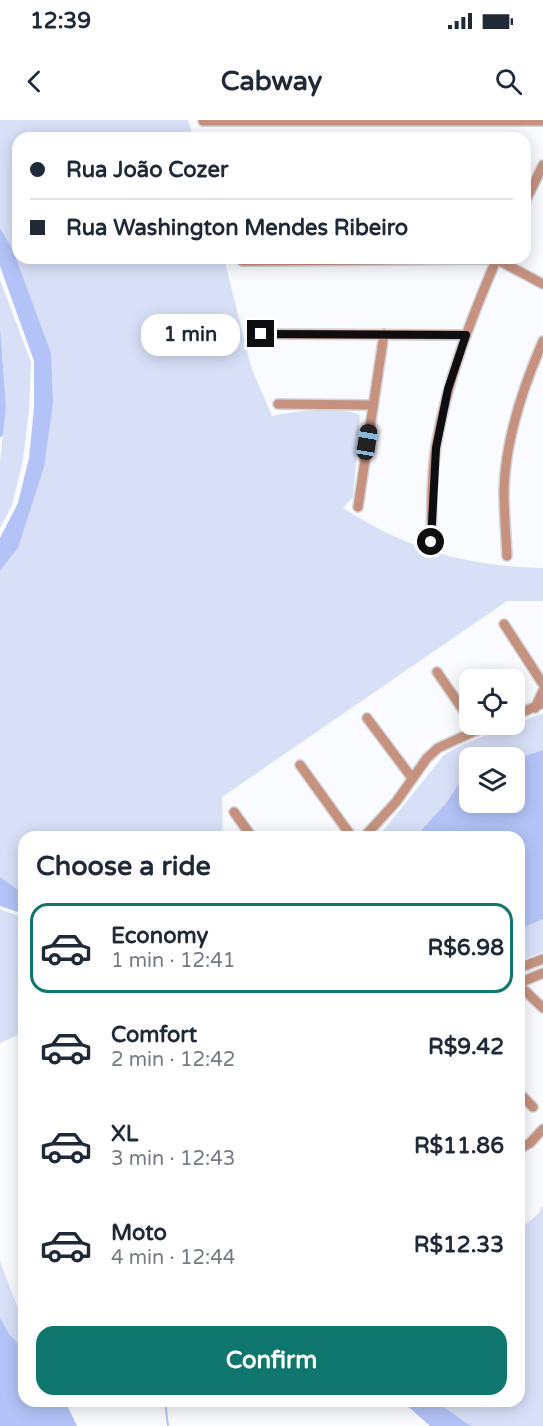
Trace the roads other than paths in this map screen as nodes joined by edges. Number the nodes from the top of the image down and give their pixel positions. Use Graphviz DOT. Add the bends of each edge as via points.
graph roads {
  1 [pos="543,120"];
  2 [pos="203,121"];
  3 [pos="543,165"];
  4 [pos="531,187"];
  5 [pos="494,264"];
  6 [pos="505,264"];
  7 [pos="543,284"];
  8 [pos="261,334"];
  9 [pos="384,334"];
  10 [pos="466,335"];
  11 [pos="543,341"];
  12 [pos="278,404"];
  13 [pos="373,405"];
  14 [pos="358,507"];
  15 [pos="431,542"];
  16 [pos="507,556"];
  17 [pos="504,624"];
  18 [pos="437,672"];
  19 [pos="539,672"];
  20 [pos="543,684"];
  21 [pos="543,691"];
  22 [pos="459,704"];
  23 [pos="539,705"];
  24 [pos="525,711"];
  25 [pos="367,718"];
  26 [pos="460,735"];
  27 [pos="300,765"];
  28 [pos="412,778"];
  29 [pos="234,812"];
  30 [pos="248,831"];
  31 [pos="348,831"];
  32 [pos="369,831"];
  33 [pos="543,959"];
  34 [pos="525,966"];
  35 [pos="543,973"];
  36 [pos="525,981"];
  37 [pos="525,990"];
  38 [pos="543,1008"];
  39 [pos="525,1099"];
  40 [pos="533,1107"];
  41 [pos="543,1129"];
  42 [pos="525,1146"];
  1 -- 2 [label="street"];
  3 -- 4 [label="street"];
  5 -- 10 [label="street"];
  6 -- 7 [label="street"];
  8 -- 9 [label="street"];
  9 -- 10 [label="street"];
  9 -- 13 [label="street"];
  10 -- 15 [label="street" via="448,389 436,448"];
  11 -- 16 [label="street" via="529,373 508,459 504,491"];
  12 -- 13 [label="street"];
  13 -- 14 [label="street"];
  17 -- 19 [label="street"];
  18 -- 22 [label="street"];
  19 -- 20 [label="street"];
  21 -- 23 [label="street"];
  23 -- 24 [label="street"];
  25 -- 28 [label="street"];
  26 -- 28 [label="street" via="438,748"];
  27 -- 31 [label="street"];
  28 -- 32 [label="street"];
  29 -- 30 [label="street"];
  33 -- 34 [label="street"];
  35 -- 36 [label="street"];
  37 -- 38 [label="street"];
  39 -- 40 [label="street"];
  41 -- 42 [label="street"];
}
